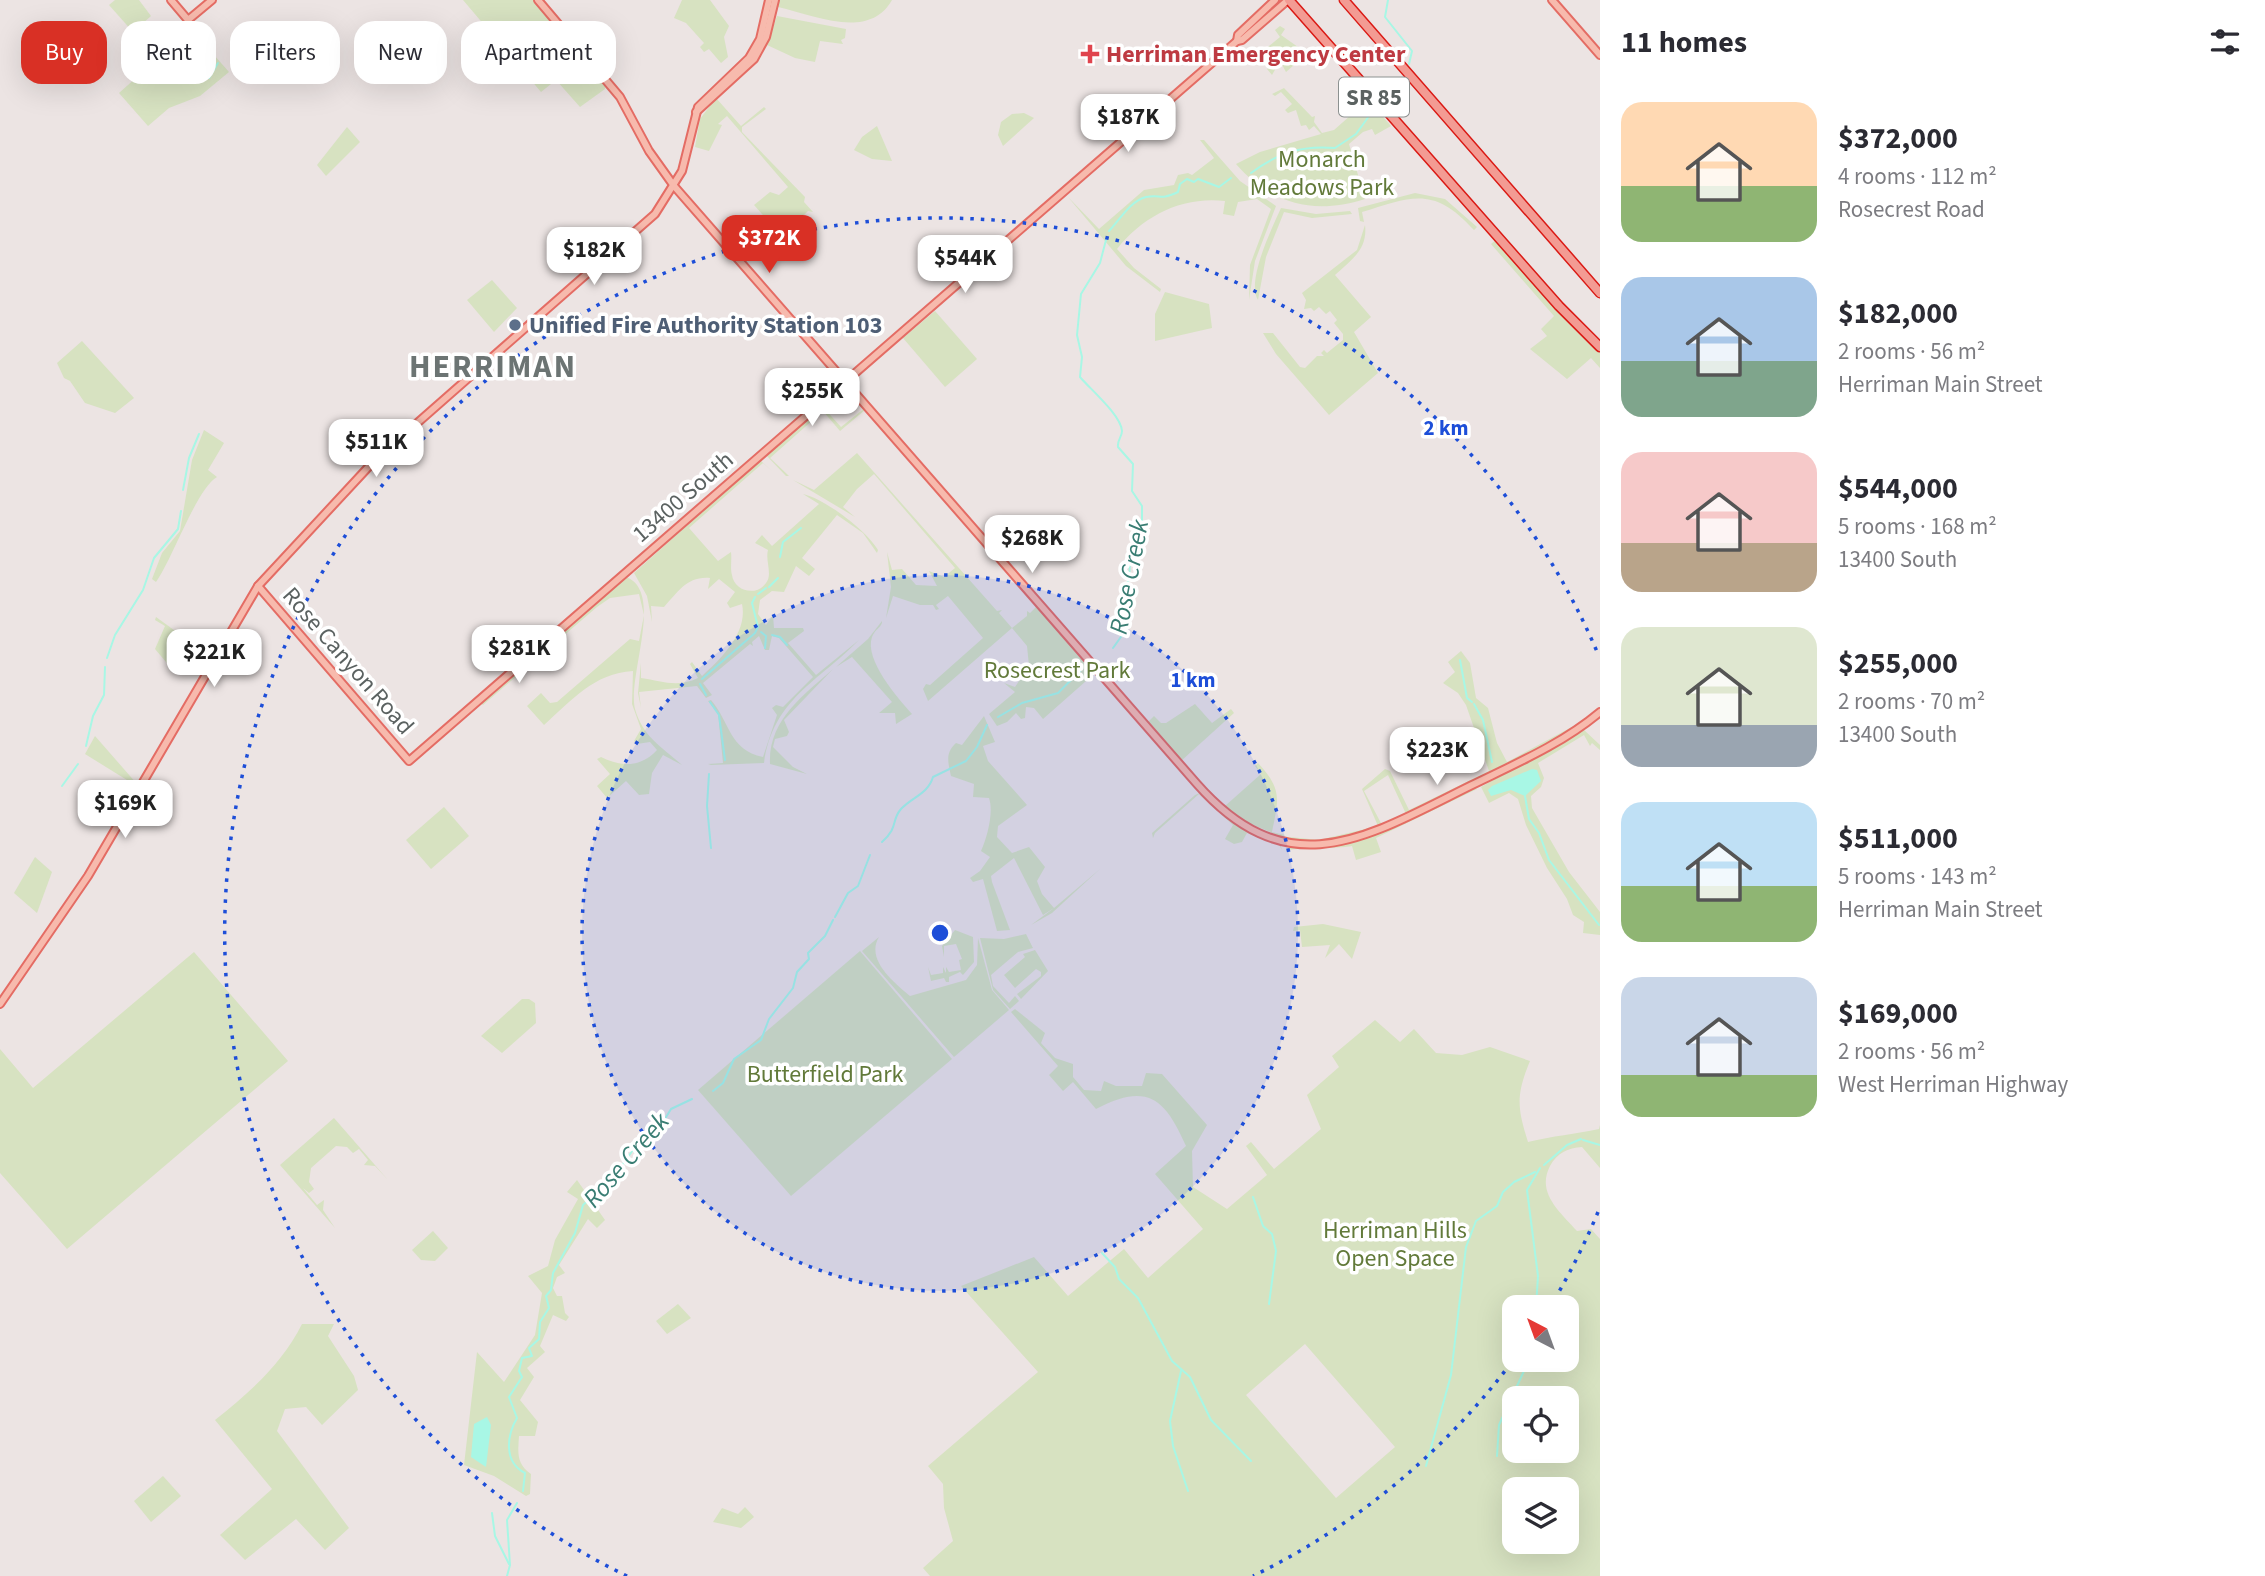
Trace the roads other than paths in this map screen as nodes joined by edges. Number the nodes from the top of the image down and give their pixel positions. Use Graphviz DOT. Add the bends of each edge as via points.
graph roads {
  1 [pos="171,0"];
  2 [pos="212,0"];
  3 [pos="538,0"];
  4 [pos="769,0"];
  5 [pos="775,0"];
  6 [pos="1275,0"];
  7 [pos="1288,0"];
  8 [pos="1344,0"];
  9 [pos="1552,0"];
  10 [pos="1237,41"];
  11 [pos="1600,55"];
  12 [pos="696,112"];
  13 [pos="674,186"];
  14 [pos="1600,293"];
  15 [pos="1600,347"];
  16 [pos="845,381"];
  17 [pos="805,416"];
  18 [pos="770,441"];
  19 [pos="258,586"];
  20 [pos="1600,712"];
  21 [pos="409,761"];
  22 [pos="0,1004"];
  1 -- 2 [label="main road" via="188,20"];
  3 -- 13 [label="main road" via="620,97"];
  4 -- 12 [label="main road" via="755,48 702,100"];
  5 -- 12 [label="main road" via="766,37 754,59"];
  6 -- 10 [label="main road, 13400 South"];
  7 -- 10 [label="main road, 13400 South"];
  7 -- 15 [label="highway, SR 85"];
  8 -- 14 [label="highway, SR 85"];
  9 -- 11 [label="main road"];
  10 -- 16 [label="main road, 13400 South"];
  12 -- 13 [label="main road"];
  13 -- 16 [label="main road"];
  13 -- 19 [label="main road" via="642,226 374,461"];
  16 -- 17 [label="main road, 13400 South"];
  16 -- 20 [label="main road" via="1211,800 1231,818 1264,835 1318,845 1372,834 1552,746"];
  17 -- 18 [label="main road"];
  17 -- 21 [label="main road, 13400 South"];
  19 -- 21 [label="main road, Rose Canyon Road"];
  19 -- 22 [label="main road" via="88,876"];
}
